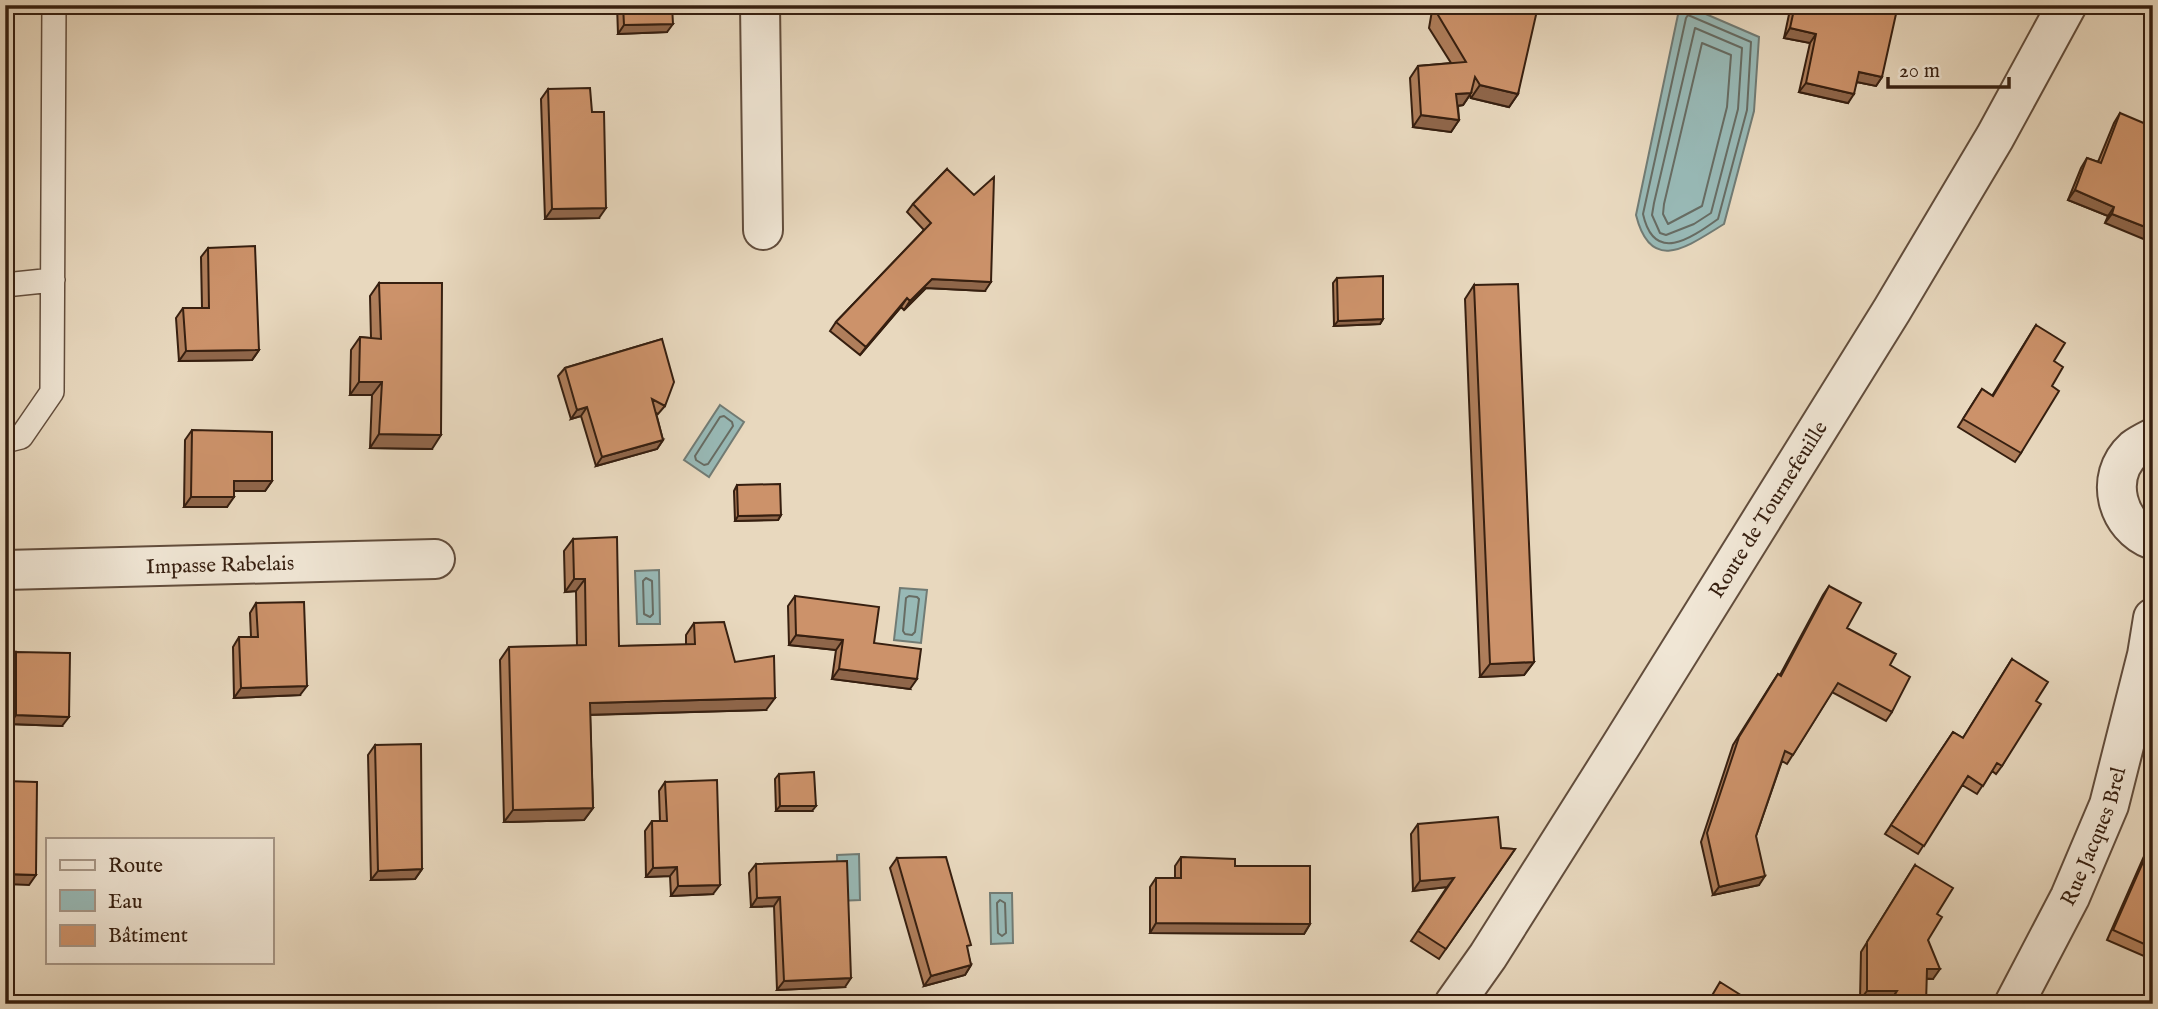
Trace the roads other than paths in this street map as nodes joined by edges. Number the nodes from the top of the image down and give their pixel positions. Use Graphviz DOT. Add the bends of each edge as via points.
graph roads {
  1 [pos="54,5"];
  2 [pos="760,5"];
  3 [pos="2067,5"];
  4 [pos="763,230"];
  5 [pos="53,280"];
  6 [pos="5,285"];
  7 [pos="2153,438"];
  8 [pos="5,441"];
  9 [pos="2153,540"];
  10 [pos="435,559"];
  11 [pos="5,570"];
  12 [pos="2153,618"];
  13 [pos="1454,1004"];
  14 [pos="2014,1004"];
  1 -- 5 [label="lane"];
  2 -- 4 [label="street"];
  3 -- 13 [label="street, Route de Tournefeuille" via="1892,310 1613,759"];
  5 -- 6 [label="lane"];
  5 -- 8 [label="lane" via="52,392 21,437"];
  7 -- 9 [label="street" via="2133,450 2119,470 2116,495 2124,518 2140,535"];
  10 -- 11 [label="street, Impasse Rabelais"];
  12 -- 14 [label="street, Rue Jacques Brel" via="2109,805 2070,897"];
}
